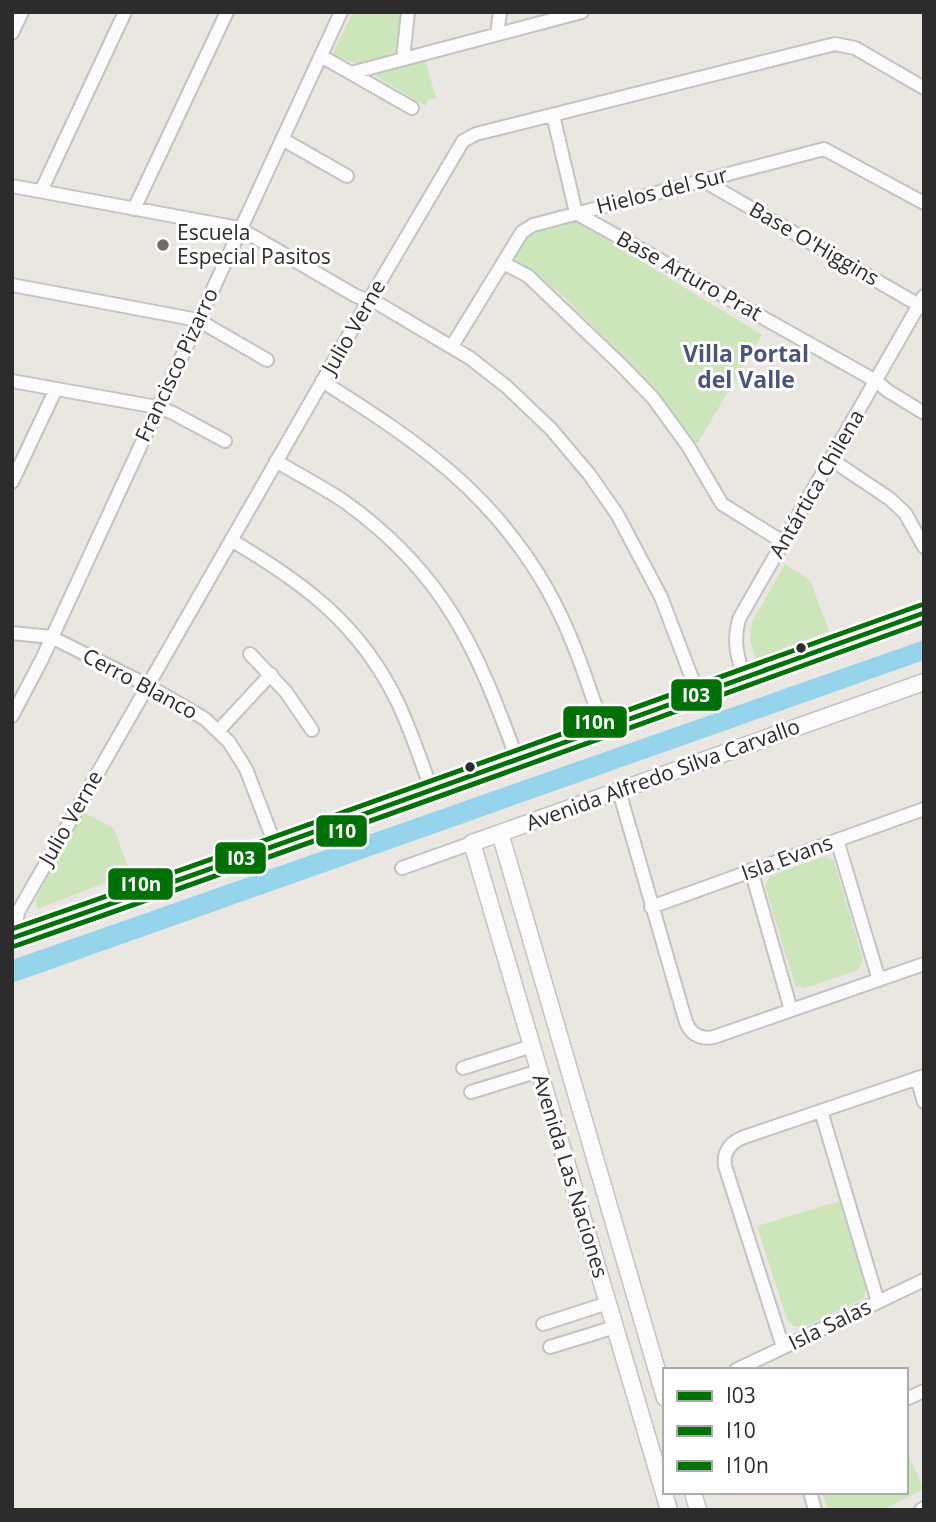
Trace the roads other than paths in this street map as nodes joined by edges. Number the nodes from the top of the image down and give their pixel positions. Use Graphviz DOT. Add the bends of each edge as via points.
graph roads {
  1 [pos="22,12"];
  2 [pos="125,12"];
  3 [pos="227,12"];
  4 [pos="341,12"];
  5 [pos="408,12"];
  6 [pos="500,12"];
  7 [pos="582,12"];
  8 [pos="12,33"];
  9 [pos="497,34"];
  10 [pos="321,56"];
  11 [pos="403,59"];
  12 [pos="351,73"];
  13 [pos="924,88"];
  14 [pos="412,108"];
  15 [pos="554,115"];
  16 [pos="282,139"];
  17 [pos="347,176"];
  18 [pos="704,181"];
  19 [pos="12,186"];
  20 [pos="41,191"];
  21 [pos="924,203"];
  22 [pos="134,209"];
  23 [pos="576,213"];
  24 [pos="240,228"];
  25 [pos="503,262"];
  26 [pos="12,285"];
  27 [pos="369,300"];
  28 [pos="922,303"];
  29 [pos="198,320"];
  30 [pos="452,346"];
  31 [pos="267,360"];
  32 [pos="12,381"];
  33 [pos="322,381"];
  34 [pos="876,381"];
  35 [pos="56,389"];
  36 [pos="157,408"];
  37 [pos="924,413"];
  38 [pos="225,441"];
  39 [pos="832,460"];
  40 [pos="276,461"];
  41 [pos="12,482"];
  42 [pos="231,540"];
  43 [pos="783,542"];
  44 [pos="924,547"];
  45 [pos="924,613"];
  46 [pos="12,633"];
  47 [pos="51,637"];
  48 [pos="250,654"];
  49 [pos="271,674"];
  50 [pos="744,677"];
  51 [pos="924,682"];
  52 [pos="147,685"];
  53 [pos="698,694"];
  54 [pos="12,716"];
  55 [pos="603,728"];
  56 [pos="219,730"];
  57 [pos="312,730"];
  58 [pos="517,759"];
  59 [pos="431,789"];
  60 [pos="619,791"];
  61 [pos="924,808"];
  62 [pos="500,833"];
  63 [pos="836,840"];
  64 [pos="472,843"];
  65 [pos="276,847"];
  66 [pos="402,869"];
  67 [pos="751,870"];
  68 [pos="651,906"];
  69 [pos="13,938"];
  70 [pos="924,964"];
  71 [pos="879,980"];
  72 [pos="791,1010"];
  73 [pos="532,1046"];
  74 [pos="463,1068"];
  75 [pos="539,1070"];
  76 [pos="920,1077"];
  77 [pos="471,1092"];
  78 [pos="924,1102"];
  79 [pos="821,1111"];
  80 [pos="924,1280"];
  81 [pos="878,1302"];
  82 [pos="608,1303"];
  83 [pos="543,1324"];
  84 [pos="615,1327"];
  85 [pos="550,1347"];
  86 [pos="783,1347"];
  87 [pos="740,1368"];
  88 [pos="663,1391"];
  89 [pos="924,1391"];
  90 [pos="908,1398"];
  91 [pos="663,1493"];
  1 -- 8 [label="street"];
  2 -- 20 [label="street"];
  3 -- 22 [label="street"];
  4 -- 10 [label="street, Francisco Pizarro"];
  5 -- 11 [label="street"];
  6 -- 9 [label="street"];
  7 -- 9 [label="street"];
  9 -- 11 [label="street"];
  10 -- 12 [label="street"];
  10 -- 16 [label="street, Francisco Pizarro"];
  11 -- 12 [label="street"];
  12 -- 14 [label="street"];
  13 -- 15 [label="street, Julio Verne" via="855,48 835,44"];
  15 -- 23 [label="street"];
  15 -- 27 [label="street, Julio Verne" via="463,141"];
  16 -- 17 [label="street"];
  16 -- 24 [label="street, Francisco Pizarro"];
  18 -- 21 [label="street, Hielos del Sur" via="824,149"];
  18 -- 23 [label="street, Hielos del Sur"];
  18 -- 28 [label="street, Base O'Higgins"];
  19 -- 20 [label="street"];
  20 -- 22 [label="street"];
  22 -- 24 [label="street"];
  23 -- 25 [label="street, Hielos del Sur" via="522,232"];
  23 -- 34 [label="street, Base Arturo Prat"];
  24 -- 27 [label="street"];
  24 -- 29 [label="street, Francisco Pizarro"];
  25 -- 30 [label="street, Hielos del Sur"];
  25 -- 43 [label="street" via="528,276 653,398 722,504"];
  26 -- 29 [label="street"];
  27 -- 30 [label="street"];
  27 -- 33 [label="street, Julio Verne"];
  28 -- 34 [label="street, Antártica Chilena"];
  29 -- 31 [label="street"];
  29 -- 36 [label="street, Francisco Pizarro"];
  30 -- 53 [label="street" via="507,387 589,474 617,514 661,597"];
  32 -- 35 [label="street"];
  33 -- 40 [label="street, Julio Verne"];
  33 -- 55 [label="street" via="445,465 510,534 562,620"];
  34 -- 37 [label="street, Base Arturo Prat"];
  34 -- 39 [label="street, Antártica Chilena"];
  35 -- 36 [label="street"];
  35 -- 41 [label="street"];
  36 -- 38 [label="street"];
  36 -- 47 [label="street, Francisco Pizarro"];
  39 -- 43 [label="street, Antártica Chilena"];
  39 -- 44 [label="street" via="905,513"];
  40 -- 42 [label="street, Julio Verne"];
  40 -- 58 [label="street" via="364,516 424,573 469,639"];
  42 -- 52 [label="street, Julio Verne"];
  42 -- 59 [label="street" via="296,580 354,634 397,702"];
  43 -- 50 [label="street, Antártica Chilena" via="739,619 736,651"];
  45 -- 50 [label="street"];
  46 -- 47 [label="street, Cerro Blanco"];
  47 -- 52 [label="street, Cerro Blanco"];
  47 -- 54 [label="street, Francisco Pizarro"];
  48 -- 49 [label="street"];
  49 -- 56 [label="street"];
  49 -- 57 [label="street"];
  50 -- 53 [label="street"];
  51 -- 60 [label="street, Avenida Alfredo Silva Carvallo"];
  52 -- 56 [label="street, Cerro Blanco"];
  52 -- 69 [label="street, Julio Verne" via="18,912"];
  53 -- 55 [label="street"];
  55 -- 58 [label="street"];
  56 -- 65 [label="street, Cerro Blanco" via="246,769"];
  58 -- 59 [label="street"];
  59 -- 65 [label="street"];
  60 -- 62 [label="street, Avenida Alfredo Silva Carvallo"];
  60 -- 68 [label="street"];
  61 -- 63 [label="street, Isla Evans"];
  62 -- 64 [label="street, Avenida Alfredo Silva Carvallo"];
  62 -- 88 [label="street, Avenida Las Naciones"];
  63 -- 67 [label="street, Isla Evans"];
  63 -- 71 [label="street"];
  64 -- 66 [label="street, Avenida Alfredo Silva Carvallo"];
  64 -- 73 [label="street, Avenida Las Naciones"];
  65 -- 69 [label="street"];
  67 -- 68 [label="street, Isla Evans"];
  67 -- 72 [label="street"];
  68 -- 72 [label="street" via="685,1019 694,1034 713,1037"];
  70 -- 71 [label="street"];
  71 -- 72 [label="street"];
  73 -- 74 [label="street"];
  73 -- 75 [label="street, Avenida Las Naciones"];
  75 -- 77 [label="street"];
  75 -- 82 [label="street, Avenida Las Naciones"];
  76 -- 78 [label="street"];
  76 -- 79 [label="street"];
  79 -- 81 [label="street"];
  79 -- 86 [label="street" via="737,1139 724,1160"];
  80 -- 81 [label="street, Isla Salas"];
  81 -- 86 [label="street, Isla Salas"];
  82 -- 83 [label="street"];
  82 -- 84 [label="street, Avenida Las Naciones"];
  84 -- 85 [label="street"];
  84 -- 91 [label="street, Avenida Las Naciones"];
  86 -- 87 [label="street, Isla Salas"];
  89 -- 90 [label="street"];
}
